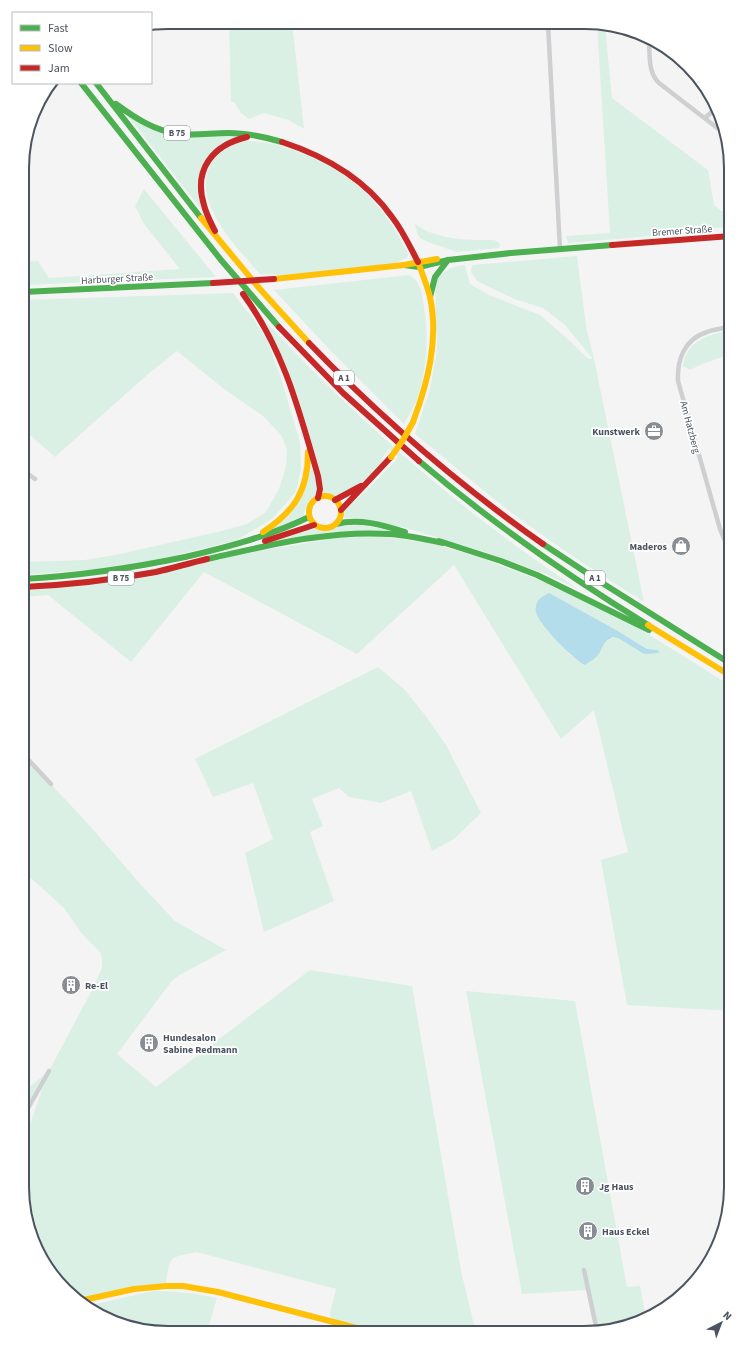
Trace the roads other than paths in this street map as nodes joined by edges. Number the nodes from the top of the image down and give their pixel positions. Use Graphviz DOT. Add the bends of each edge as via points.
graph roads {
  1 [pos="548,29"];
  2 [pos="649,45"];
  3 [pos="82,84"];
  4 [pos="97,84"];
  5 [pos="105,94"];
  6 [pos="712,112"];
  7 [pos="705,118"];
  8 [pos="718,129"];
  9 [pos="259,136"];
  10 [pos="724,237"];
  11 [pos="205,240"];
  12 [pos="219,241"];
  13 [pos="560,248"];
  14 [pos="448,260"];
  15 [pos="419,264"];
  16 [pos="29,292"];
  17 [pos="430,298"];
  18 [pos="724,328"];
  19 [pos="303,424"];
  20 [pos="29,474"];
  21 [pos="35,479"];
  22 [pos="368,482"];
  23 [pos="318,498"];
  24 [pos="335,500"];
  25 [pos="341,510"];
  26 [pos="309,517"];
  27 [pos="314,524"];
  28 [pos="336,524"];
  29 [pos="724,541"];
  30 [pos="443,542"];
  31 [pos="207,552"];
  32 [pos="217,557"];
  33 [pos="29,579"];
  34 [pos="29,587"];
  35 [pos="679,644"];
  36 [pos="724,660"];
  37 [pos="724,672"];
  38 [pos="29,761"];
  39 [pos="51,784"];
  40 [pos="48,1071"];
  41 [pos="29,1106"];
  42 [pos="584,1270"];
  43 [pos="86,1300"];
  44 [pos="597,1325"];
  45 [pos="348,1326"];
  1 -- 13 [label="street"];
  2 -- 7 [label="street" via="653,77"];
  3 -- 11 [label="main road, A 1"];
  4 -- 5 [label="main road, A 1"];
  5 -- 9 [label="main road, B 75" via="133,117 170,132 188,135 232,133"];
  5 -- 12 [label="main road, A 1"];
  6 -- 7 [label="street"];
  7 -- 8 [label="street"];
  9 -- 12 [label="main road" via="240,138 225,145 214,153 205,166 201,182 204,204"];
  9 -- 15 [label="main road" via="315,155 359,183 388,212"];
  10 -- 13 [label="main road, Bremer Straße"];
  11 -- 19 [label="main road" via="219,266 255,310 269,334"];
  11 -- 35 [label="main road, A 1" via="250,295 302,351 402,446 534,550"];
  12 -- 36 [label="main road, A 1" via="255,285 318,352 391,422 464,485 564,558"];
  13 -- 14 [label="main road, Bremer Straße"];
  14 -- 15 [label="main road, Bremer Straße" via="433,259"];
  14 -- 17 [label="main road" via="435,277"];
  15 -- 16 [label="main road, Harburger Straße, bridge" via="274,279"];
  15 -- 17 [label="main road"];
  17 -- 22 [label="main road, bridge" via="433,334 425,389 413,422 403,440 391,458"];
  18 -- 29 [label="street, Am Hatzberg" via="699,335 684,349 679,359 678,381"];
  19 -- 23 [label="main road" via="320,482"];
  19 -- 31 [label="main road" via="308,450 308,470 301,494 294,506 282,519 263,532"];
  20 -- 21 [label="street"];
  22 -- 24 [label="main road"];
  22 -- 25 [label="main road"];
  23 -- 24 [label="main road" via="327,496"];
  23 -- 26 [label="main road" via="310,505"];
  24 -- 25 [label="main road"];
  25 -- 28 [label="main road" via="340,519"];
  26 -- 27 [label="main road"];
  26 -- 31 [label="main road, B 75" via="245,542"];
  27 -- 28 [label="main road, B 75" via="324,529"];
  27 -- 32 [label="main road, B 75"];
  28 -- 30 [label="main road" via="356,522 383,526"];
  30 -- 32 [label="main road" via="390,534 354,534 286,543"];
  30 -- 35 [label="main road" via="531,572"];
  31 -- 33 [label="main road, B 75" via="122,569"];
  32 -- 34 [label="main road, B 75" via="136,575"];
  35 -- 37 [label="main road, A 1"];
  38 -- 39 [label="street"];
  40 -- 41 [label="street"];
  42 -- 44 [label="street"];
  43 -- 45 [label="main road" via="142,1288 183,1286 218,1292"];
}
